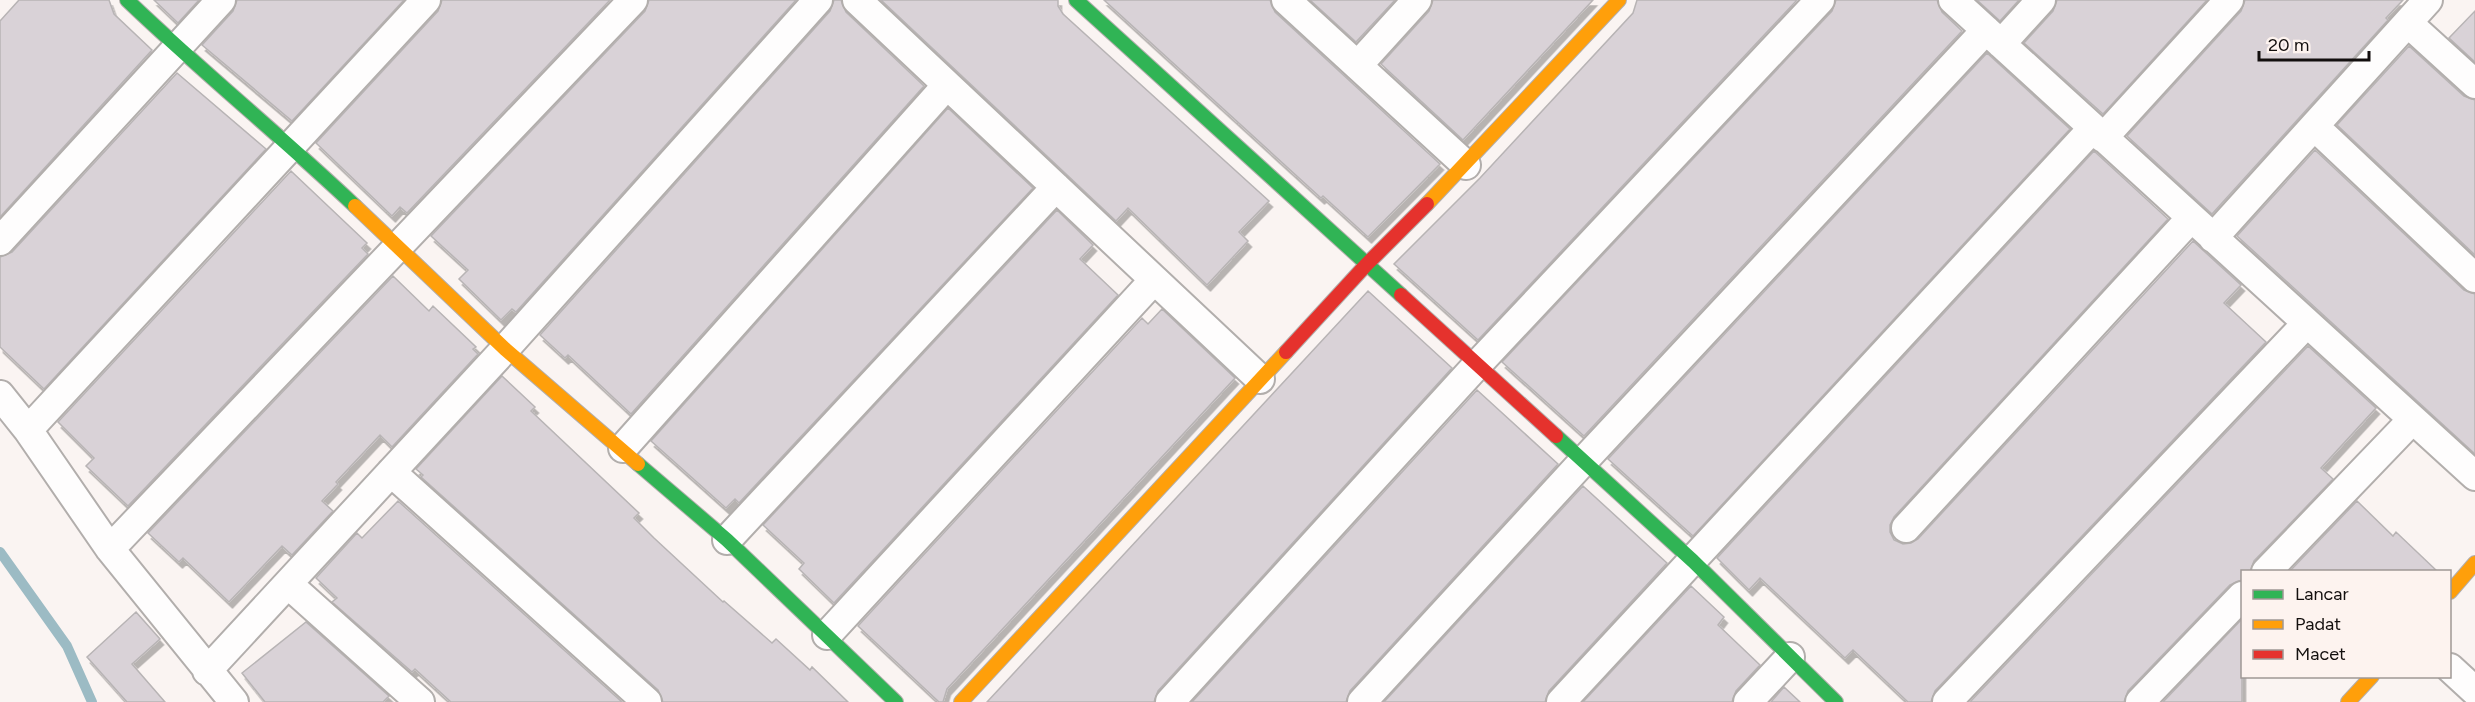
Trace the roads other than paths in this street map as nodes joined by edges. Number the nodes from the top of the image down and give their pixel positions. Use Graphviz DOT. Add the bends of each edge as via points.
graph roads {
  1 [pos="127,0"];
  2 [pos="221,0"];
  3 [pos="426,0"];
  4 [pos="633,0"];
  5 [pos="818,0"];
  6 [pos="857,0"];
  7 [pos="1076,0"];
  8 [pos="1286,0"];
  9 [pos="1418,0"];
  10 [pos="1619,0"];
  11 [pos="1820,0"];
  12 [pos="1953,0"];
  13 [pos="2041,0"];
  14 [pos="2229,0"];
  15 [pos="2428,0"];
  16 [pos="2408,23"];
  17 [pos="1993,37"];
  18 [pos="177,48"];
  19 [pos="1358,65"];
  20 [pos="2475,84"];
  21 [pos="947,85"];
  22 [pos="2314,126"];
  23 [pos="2098,133"];
  24 [pos="291,146"];
  25 [pos="1466,165"];
  26 [pos="1056,187"];
  27 [pos="2191,218"];
  28 [pos="2213,238"];
  29 [pos="0,241"];
  30 [pos="397,248"];
  31 [pos="1366,266"];
  32 [pos="2475,278"];
  33 [pos="1154,280"];
  34 [pos="2307,323"];
  35 [pos="505,349"];
  36 [pos="1477,365"];
  37 [pos="1260,379"];
  38 [pos="0,395"];
  39 [pos="2412,420"];
  40 [pos="28,430"];
  41 [pos="623,448"];
  42 [pos="1583,461"];
  43 [pos="391,472"];
  44 [pos="2475,476"];
  45 [pos="1906,528"];
  46 [pos="728,540"];
  47 [pos="110,549"];
  48 [pos="1693,561"];
  49 [pos="2475,563"];
  50 [pos="2268,570"];
  51 [pos="288,584"];
  52 [pos="2451,591"];
  53 [pos="2241,597"];
  54 [pos="827,635"];
  55 [pos="1790,657"];
  56 [pos="2451,669"];
  57 [pos="207,671"];
  58 [pos="2370,678"];
  59 [pos="2475,691"];
  60 [pos="234,702"];
  61 [pos="420,702"];
  62 [pos="647,702"];
  63 [pos="896,702"];
  64 [pos="961,702"];
  65 [pos="1170,702"];
  66 [pos="1362,702"];
  67 [pos="1561,702"];
  68 [pos="1748,702"];
  69 [pos="1836,702"];
  70 [pos="1947,702"];
  71 [pos="2140,702"];
  72 [pos="2348,702"];
  1 -- 18 [label="street"];
  2 -- 18 [label="street"];
  3 -- 24 [label="street"];
  4 -- 30 [label="street"];
  5 -- 35 [label="street"];
  6 -- 21 [label="street"];
  7 -- 31 [label="street"];
  8 -- 19 [label="street"];
  9 -- 19 [label="street"];
  10 -- 25 [label="street"];
  11 -- 36 [label="street"];
  12 -- 17 [label="street"];
  13 -- 17 [label="street"];
  14 -- 23 [label="street"];
  15 -- 16 [label="street"];
  16 -- 20 [label="street"];
  16 -- 22 [label="street"];
  17 -- 23 [label="street"];
  17 -- 42 [label="street"];
  18 -- 24 [label="street"];
  18 -- 29 [label="street"];
  19 -- 25 [label="street"];
  21 -- 26 [label="street"];
  21 -- 41 [label="street"];
  22 -- 28 [label="street"];
  22 -- 32 [label="street"];
  23 -- 27 [label="street"];
  23 -- 48 [label="street"];
  24 -- 30 [label="street"];
  24 -- 40 [label="street"];
  25 -- 31 [label="street"];
  26 -- 33 [label="street"];
  26 -- 46 [label="street"];
  27 -- 28 [label="street"];
  27 -- 45 [label="street"];
  28 -- 34 [label="street"];
  30 -- 35 [label="street"];
  30 -- 47 [label="street"];
  31 -- 36 [label="street"];
  31 -- 37 [label="street"];
  33 -- 37 [label="street"];
  33 -- 54 [label="street"];
  34 -- 39 [label="street"];
  34 -- 70 [label="street"];
  35 -- 41 [label="street"];
  35 -- 43 [label="street"];
  36 -- 42 [label="street"];
  36 -- 65 [label="street"];
  37 -- 64 [label="street"];
  38 -- 40 [label="street"];
  39 -- 44 [label="street"];
  39 -- 50 [label="street"];
  40 -- 47 [label="street"];
  41 -- 46 [label="street"];
  42 -- 48 [label="street"];
  42 -- 66 [label="street"];
  43 -- 51 [label="street"];
  43 -- 62 [label="street"];
  46 -- 54 [label="street"];
  47 -- 57 [label="street"];
  48 -- 55 [label="street"];
  48 -- 67 [label="street"];
  49 -- 52 [label="street"];
  51 -- 57 [label="street"];
  51 -- 61 [label="street"];
  53 -- 71 [label="street"];
  54 -- 63 [label="street"];
  55 -- 68 [label="street"];
  55 -- 69 [label="street"];
  56 -- 59 [label="street"];
  57 -- 60 [label="street"];
  58 -- 72 [label="street"];
}
